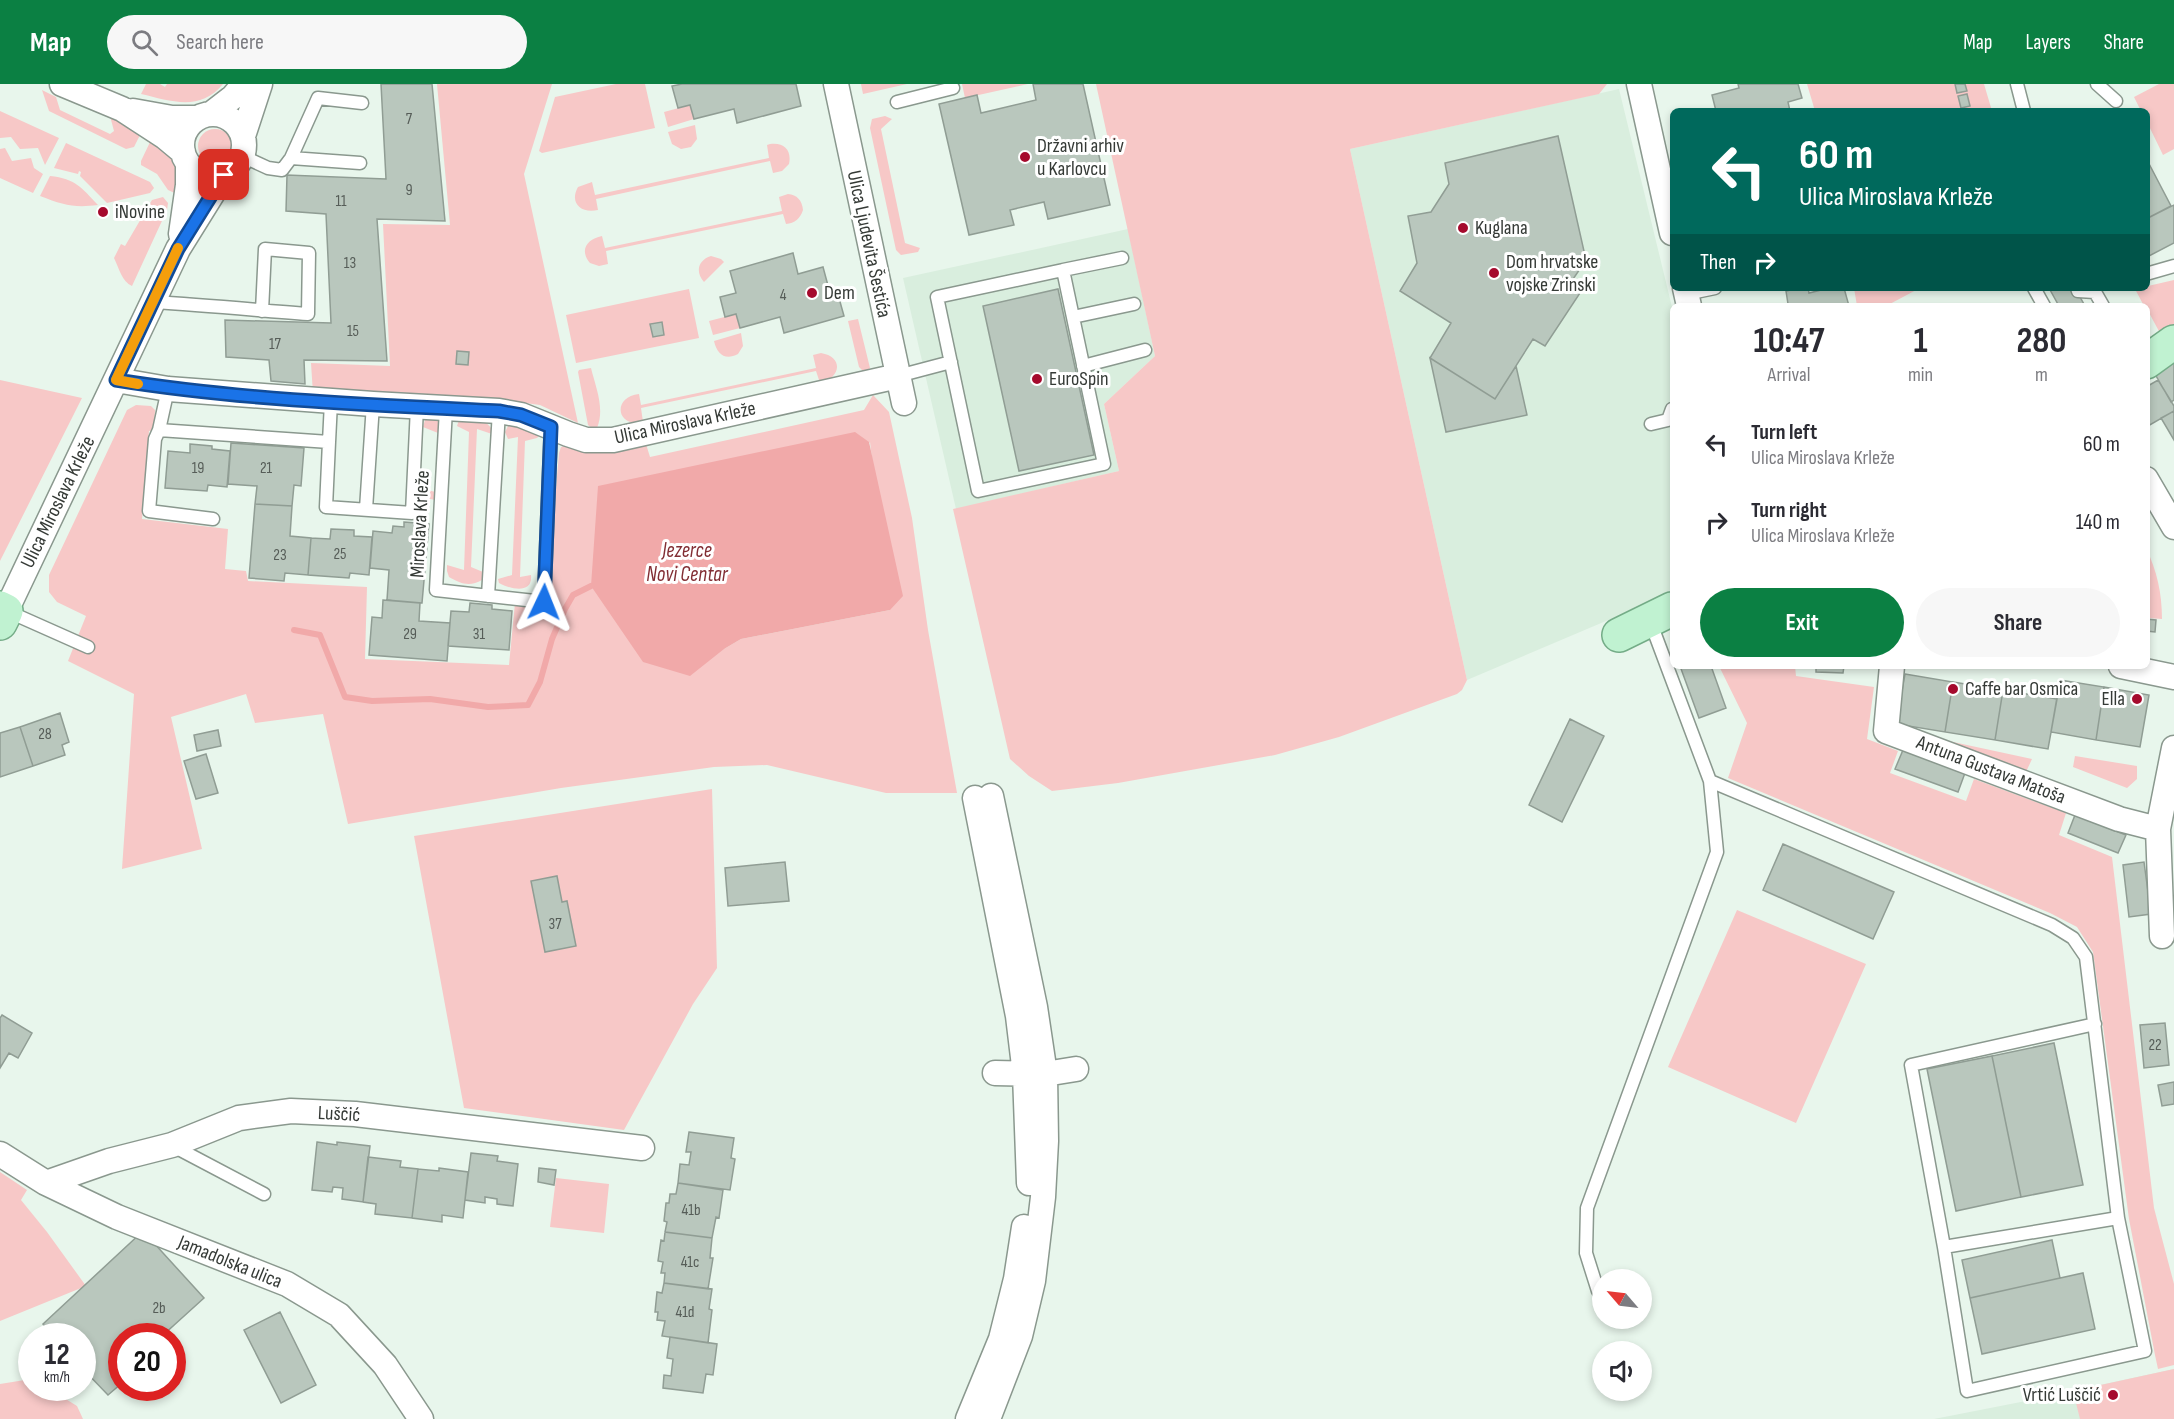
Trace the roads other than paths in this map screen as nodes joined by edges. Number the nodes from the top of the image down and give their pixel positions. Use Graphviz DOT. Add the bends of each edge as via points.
graph roads {
  1 [pos="62,84"];
  2 [pos="244,84"];
  3 [pos="260,84"];
  4 [pos="836,84"];
  5 [pos="1639,84"];
  6 [pos="2017,84"];
  7 [pos="2097,84"];
  8 [pos="953,88"];
  9 [pos="2116,101"];
  10 [pos="897,102"];
  11 [pos="362,103"];
  12 [pos="2023,108"];
  13 [pos="122,109"];
  14 [pos="204,116"];
  15 [pos="243,146"];
  16 [pos="185,158"];
  17 [pos="291,158"];
  18 [pos="360,163"];
  19 [pos="224,175"];
  20 [pos="1670,224"];
  21 [pos="178,249"];
  22 [pos="1122,258"];
  23 [pos="2174,266"];
  24 [pos="1063,270"];
  25 [pos="2150,273"];
  26 [pos="1704,291"];
  27 [pos="2078,291"];
  28 [pos="1687,296"];
  29 [pos="153,302"];
  30 [pos="2101,303"];
  31 [pos="1134,304"];
  32 [pos="262,311"];
  33 [pos="1073,317"];
  34 [pos="2174,342"];
  35 [pos="1145,350"];
  36 [pos="2150,359"];
  37 [pos="951,362"];
  38 [pos="1083,366"];
  39 [pos="898,376"];
  40 [pos="116,380"];
  41 [pos="168,389"];
  42 [pos="331,402"];
  43 [pos="904,403"];
  44 [pos="373,404"];
  45 [pos="417,407"];
  46 [pos="446,409"];
  47 [pos="499,411"];
  48 [pos="1670,414"];
  49 [pos="1651,424"];
  50 [pos="551,427"];
  51 [pos="159,430"];
  52 [pos="330,442"];
  53 [pos="2150,486"];
  54 [pos="366,510"];
  55 [pos="213,519"];
  56 [pos="2174,527"];
  57 [pos="488,596"];
  58 [pos="2,614"];
  59 [pos="1661,615"];
  60 [pos="1619,635"];
  61 [pos="1670,645"];
  62 [pos="88,647"];
  63 [pos="1677,669"];
  64 [pos="1892,669"];
  65 [pos="2135,669"];
  66 [pos="2174,677"];
  67 [pos="2174,748"];
  68 [pos="1710,781"];
  69 [pos="983,797"];
  70 [pos="2158,829"];
  71 [pos="2162,936"];
  72 [pos="2095,1024"];
  73 [pos="1076,1069"];
  74 [pos="995,1073"];
  75 [pos="1035,1074"];
  76 [pos="172,1145"];
  77 [pos="642,1148"];
  78 [pos="0,1154"];
  79 [pos="46,1183"];
  80 [pos="264,1194"];
  81 [pos="2118,1218"];
  82 [pos="1944,1247"];
  83 [pos="1592,1272"];
  84 [pos="421,1419"];
  85 [pos="968,1419"];
  86 [pos="988,1419"];
  1 -- 13 [label="street"];
  2 -- 14 [label="street" via="233,97"];
  3 -- 15 [label="street"];
  4 -- 39 [label="street, Ulica Ljudevita Šestića"];
  5 -- 20 [label="street"];
  6 -- 12 [label="lane"];
  7 -- 9 [label="lane"];
  8 -- 10 [label="lane"];
  11 -- 17 [label="lane" via="318,98"];
  13 -- 14 [label="street" via="172,118"];
  13 -- 16 [label="street" via="165,137"];
  14 -- 15 [label="street" via="231,119 238,126"];
  14 -- 16 [label="street" via="184,133"];
  15 -- 17 [label="lane" via="275,170 282,170"];
  15 -- 19 [label="street" via="238,164"];
  16 -- 19 [label="street" via="204,175"];
  16 -- 21 [label="street, Ulica Miroslava Krleže" via="188,193"];
  17 -- 18 [label="lane"];
  19 -- 21 [label="street, Ulica Miroslava Krleže"];
  21 -- 29 [label="street, Ulica Miroslava Krleže"];
  22 -- 24 [label="lane"];
  23 -- 25 [label="lane"];
  24 -- 33 [label="lane"];
  24 -- 37 [label="lane" via="937,297"];
  26 -- 28 [label="lane"];
  27 -- 30 [label="lane" via="2095,292"];
  29 -- 32 [label="lane"];
  29 -- 40 [label="street, Ulica Miroslava Krleže"];
  31 -- 33 [label="lane"];
  32 -- 32 [label="lane" via="308,314 309,253 265,249"];
  33 -- 38 [label="lane"];
  34 -- 36 [label="main road"];
  35 -- 38 [label="lane"];
  37 -- 38 [label="lane" via="978,491 1104,464"];
  37 -- 39 [label="lane"];
  39 -- 43 [label="street, Ulica Ljudevita Šestića"];
  39 -- 50 [label="street, Ulica Miroslava Krleže" via="614,440 586,440"];
  40 -- 41 [label="street, Ulica Miroslava Krleže"];
  40 -- 58 [label="street, Ulica Miroslava Krleže"];
  41 -- 42 [label="street, Ulica Miroslava Krleže"];
  41 -- 51 [label="lane"];
  42 -- 44 [label="street, Ulica Miroslava Krleže"];
  42 -- 52 [label="lane, Miroslava Krleže"];
  44 -- 45 [label="street, Ulica Miroslava Krleže"];
  44 -- 54 [label="lane"];
  45 -- 46 [label="street, Ulica Miroslava Krleže"];
  45 -- 54 [label="lane, Miroslava Krleže" via="412,513"];
  46 -- 47 [label="street, Ulica Miroslava Krleže"];
  46 -- 57 [label="lane, Miroslava Krleže" via="436,590"];
  47 -- 50 [label="street, Ulica Miroslava Krleže"];
  47 -- 57 [label="lane"];
  48 -- 49 [label="lane" via="1668,420"];
  50 -- 57 [label="lane, Miroslava Krleže" via="544,602"];
  51 -- 52 [label="lane"];
  51 -- 55 [label="lane" via="148,511"];
  52 -- 54 [label="lane, Miroslava Krleže" via="326,507"];
  53 -- 56 [label="street"];
  58 -- 62 [label="lane"];
  59 -- 60 [label="main road"];
  59 -- 61 [label="lane"];
  63 -- 68 [label="lane"];
  64 -- 70 [label="street, Antuna Gustava Matoša" via="1886,731 2119,819"];
  65 -- 66 [label="street"];
  67 -- 70 [label="street"];
  68 -- 72 [label="lane" via="2052,925 2073,939 2086,957"];
  68 -- 83 [label="lane" via="1717,852 1587,1208 1586,1253"];
  69 -- 75 [label="street" via="1018,1016"];
  70 -- 71 [label="street"];
  72 -- 81 [label="lane"];
  72 -- 82 [label="lane" via="1911,1065"];
  73 -- 75 [label="street"];
  74 -- 75 [label="street"];
  75 -- 85 [label="street" via="1029,1197 1016,1279 1001,1340"];
  75 -- 86 [label="street" via="1046,1141 1033,1281 1020,1336"];
  76 -- 77 [label="street, Luščić" via="239,1118 291,1111 355,1114"];
  76 -- 79 [label="street, Luščić" via="108,1161"];
  76 -- 80 [label="lane"];
  78 -- 79 [label="street, Jamadolska ulica"];
  79 -- 84 [label="street, Jamadolska ulica" via="117,1217 287,1284 339,1315 385,1365"];
  81 -- 82 [label="lane"];
  81 -- 82 [label="lane" via="2145,1351 1967,1391"];
}
